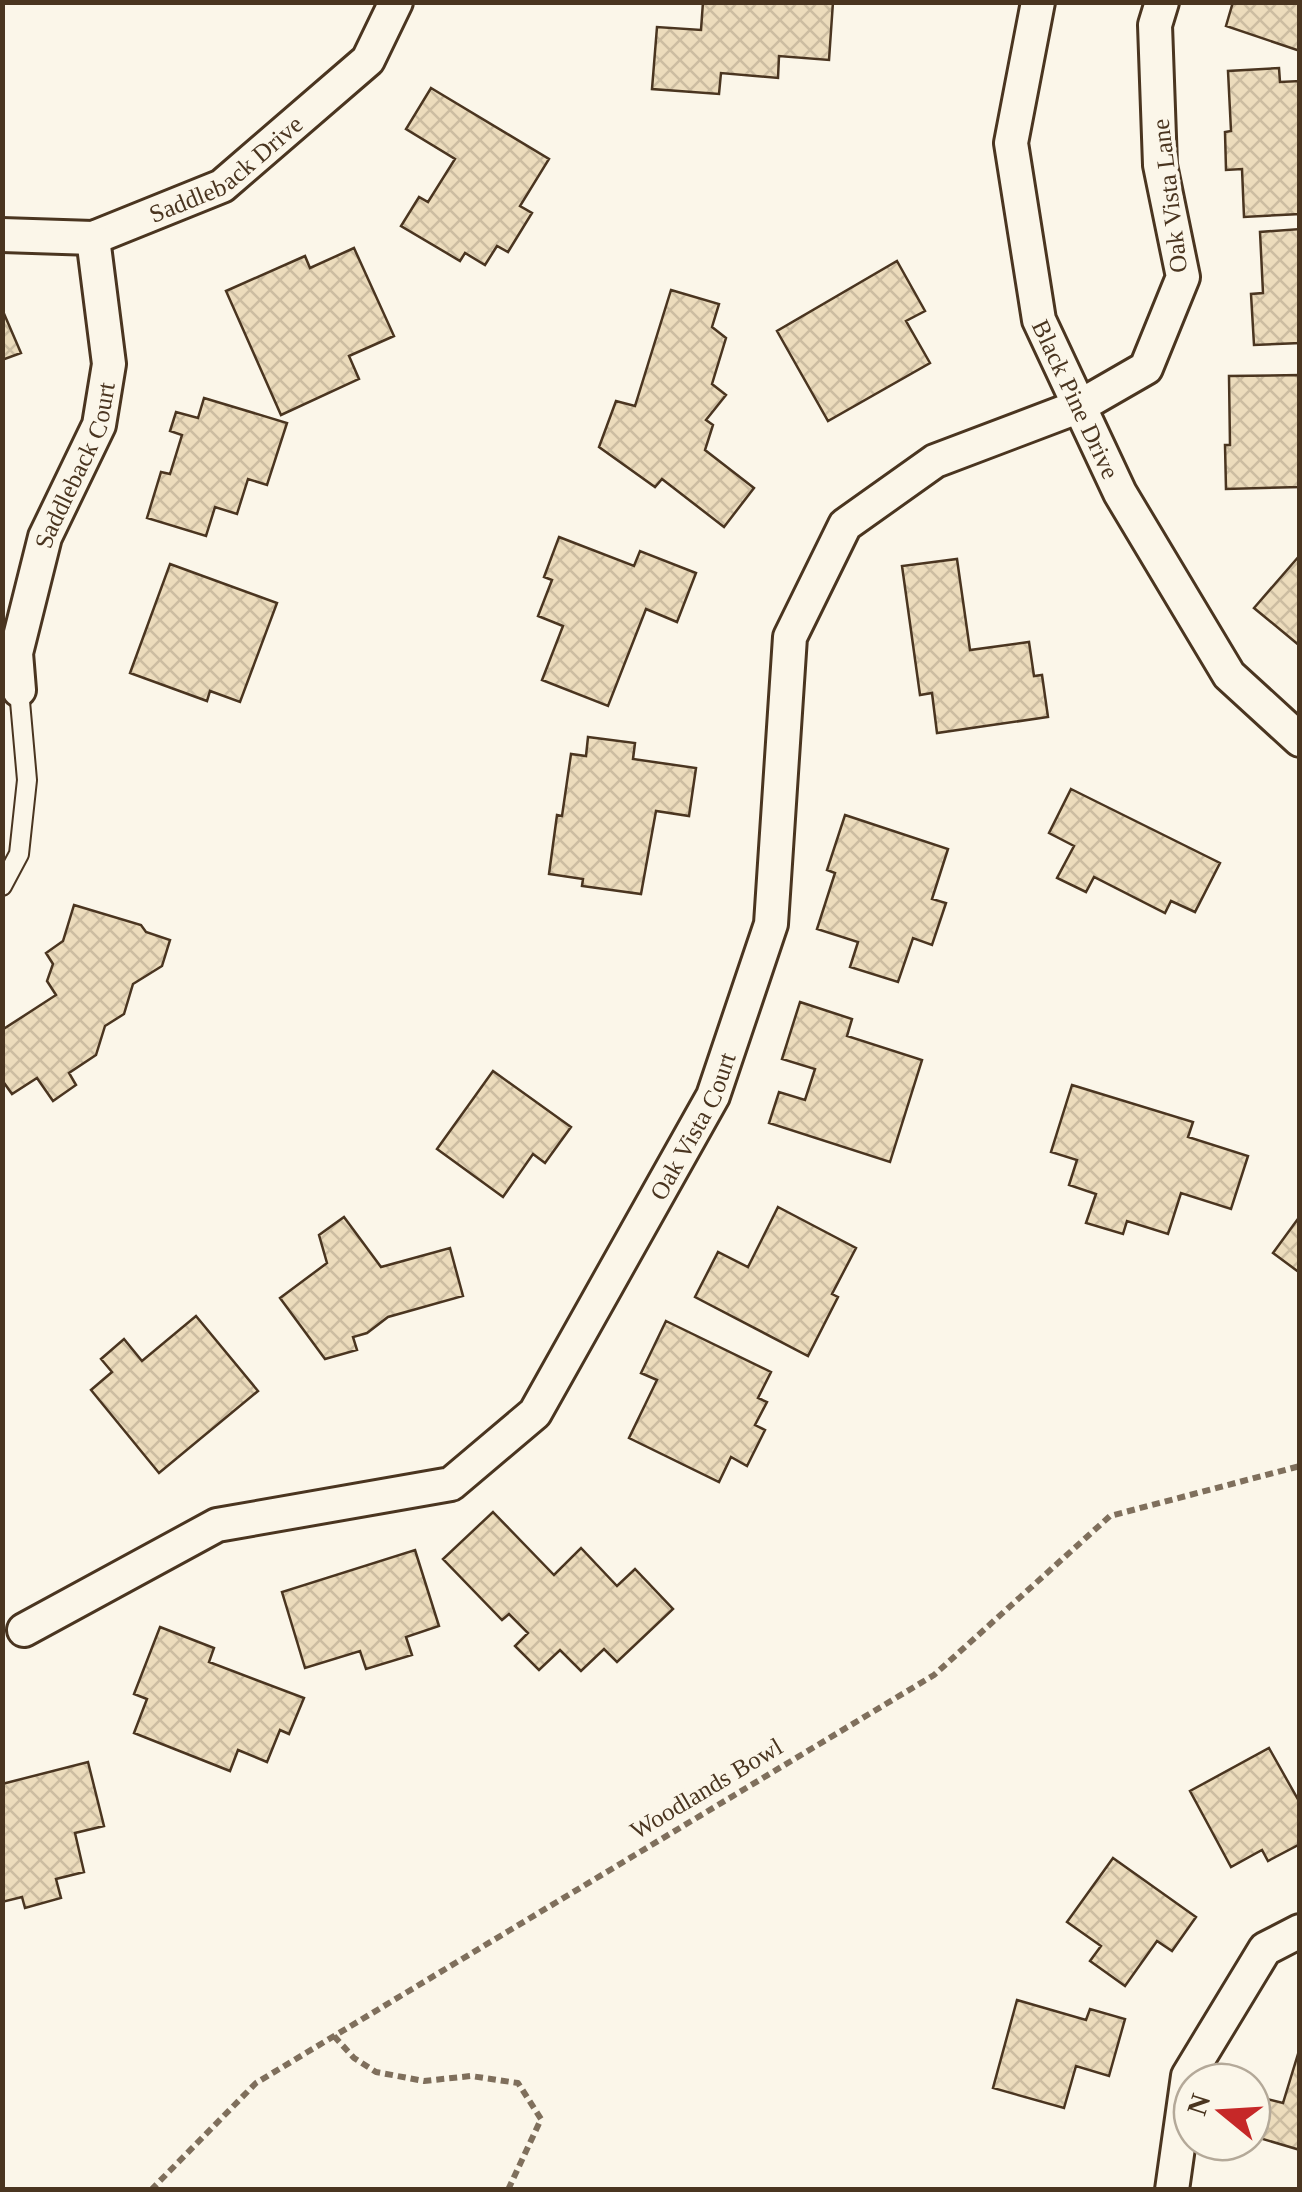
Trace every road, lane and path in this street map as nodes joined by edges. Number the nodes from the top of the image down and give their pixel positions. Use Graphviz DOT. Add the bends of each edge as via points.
graph roads {
  1 [pos="396,2"];
  2 [pos="1038,2"];
  3 [pos="1162,2"];
  4 [pos="2,235"];
  5 [pos="93,238"];
  6 [pos="1080,406"];
  7 [pos="19,690"];
  8 [pos="1300,740"];
  9 [pos="2,886"];
  10 [pos="1300,1466"];
  11 [pos="24,1630"];
  12 [pos="1300,1931"];
  13 [pos="334,2036"];
  14 [pos="152,2190"];
  15 [pos="508,2190"];
  16 [pos="1172,2190"];
  1 -- 5 [label="street, Saddleback Drive" via="368,60 222,186"];
  2 -- 6 [label="street, Black Pine Drive" via="1012,143 1039,320"];
  3 -- 6 [label="street, Oak Vista Lane" via="1154,25 1160,165 1183,277 1146,368"];
  4 -- 5 [label="street, Saddleback Drive"];
  5 -- 7 [label="street, Saddleback Court" via="109,364 98,425 45,538 16,653"];
  6 -- 8 [label="street, Black Pine Drive" via="1120,493 1229,675"];
  6 -- 11 [label="street, Oak Vista Court" via="936,460 844,525 790,637 771,924 713,1096 535,1413 451,1484 217,1525"];
  7 -- 9 [label="lane" via="27,780 20,854"];
  10 -- 13 [label="path, Woodlands Bowl" via="1110,1516 934,1675"];
  12 -- 16 [label="street" via="1265,1948 1188,2076"];
  13 -- 14 [label="path, Woodlands Bowl" via="256,2083"];
  13 -- 15 [label="path" via="376,2072 424,2081 471,2076 518,2083 542,2119"];
}
